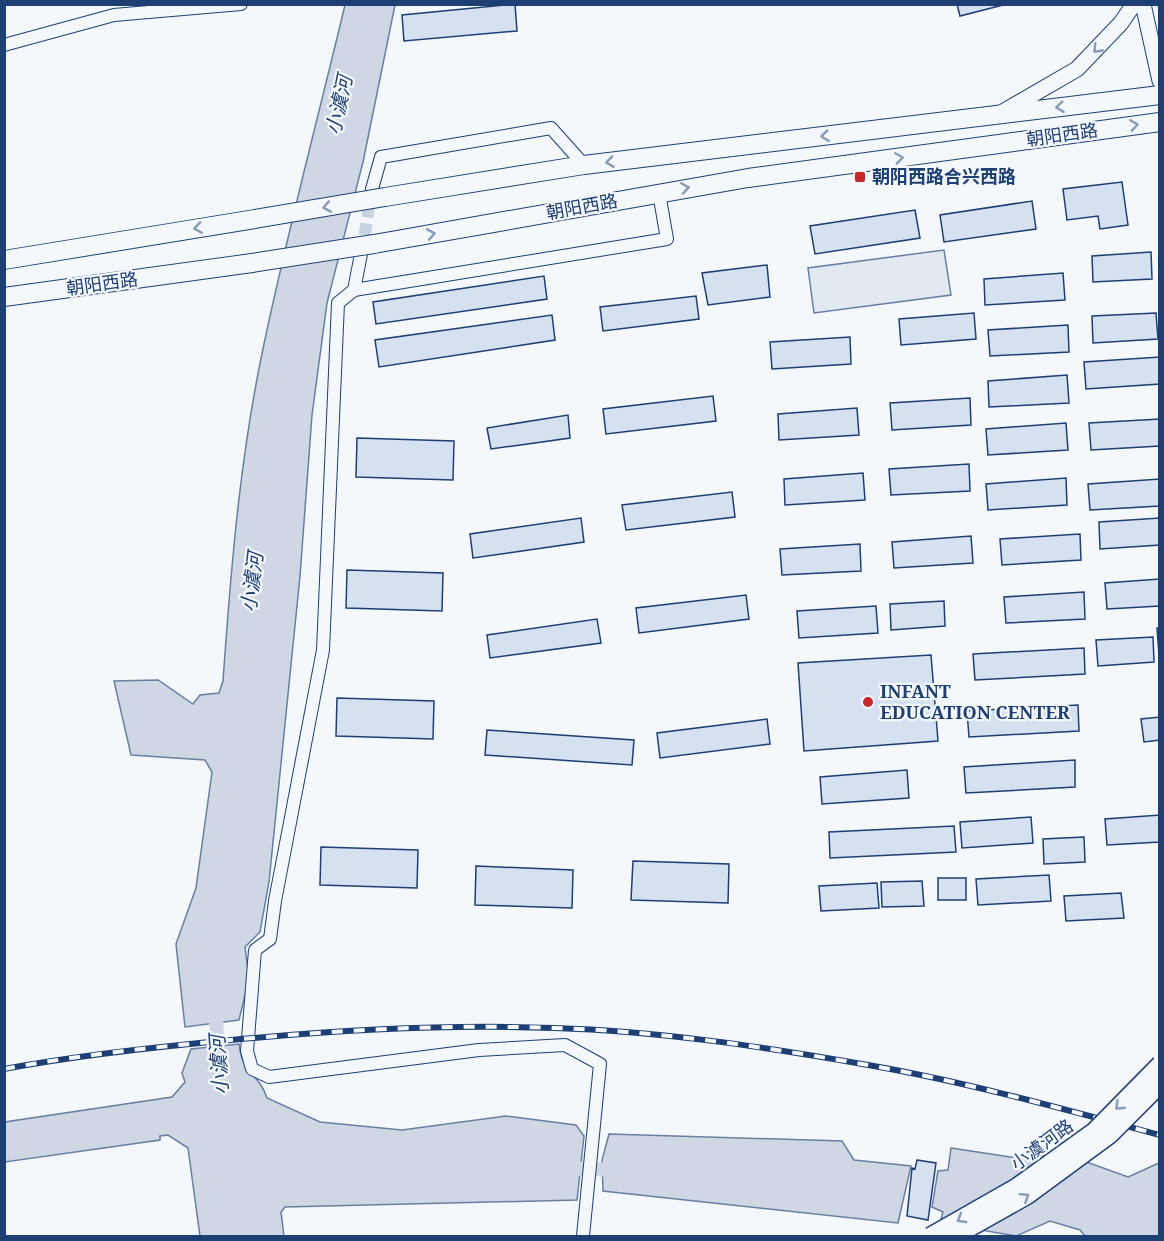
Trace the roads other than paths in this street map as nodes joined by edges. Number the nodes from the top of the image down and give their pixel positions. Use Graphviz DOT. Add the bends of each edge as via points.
graph roads {
  1 [pos="240,4"];
  2 [pos="1134,4"];
  3 [pos="1143,4"];
  4 [pos="1151,4"];
  5 [pos="1160,13"];
  6 [pos="4,45"];
  7 [pos="1160,81"];
  8 [pos="1160,95"];
  9 [pos="999,115"];
  10 [pos="1160,122"];
  11 [pos="584,165"];
  12 [pos="378,193"];
  13 [pos="659,193"];
  14 [pos="368,249"];
  15 [pos="4,260"];
  16 [pos="354,290"];
  17 [pos="4,297"];
  18 [pos="1160,1064"];
  19 [pos="1160,1085"];
  20 [pos="583,1236"];
  21 [pos="930,1236"];
  22 [pos="956,1236"];
  1 -- 6 [label="street" via="114,15"];
  2 -- 9 [label="street, one-way" via="1122,23 1077,69"];
  3 -- 7 [label="street"];
  4 -- 5 [label="street"];
  8 -- 9 [label="main road, 朝阳西路, one-way"];
  9 -- 11 [label="main road, 朝阳西路, one-way"];
  13 -- 10 [label="main road, 朝阳西路, one-way"];
  11 -- 12 [label="main road, 朝阳西路"];
  11 -- 12 [label="street" via="551,128 381,158"];
  12 -- 15 [label="main road, 朝阳西路, one-way, bridge" via="255,219"];
  14 -- 13 [label="main road, 朝阳西路, one-way"];
  13 -- 16 [label="street" via="667,240"];
  14 -- 16 [label="street"];
  14 -- 17 [label="main road, 朝阳西路, bridge"];
  16 -- 20 [label="street" via="338,303 323,650 270,939 255,950 246,1051 252,1070 269,1077 479,1050 565,1045 600,1064"];
  18 -- 21 [label="main road, 小澞河路, one-way, bridge" via="1094,1131 1016,1187"];
  22 -- 19 [label="main road, 小澞河路, one-way, bridge" via="1027,1196 1110,1135"];
}
